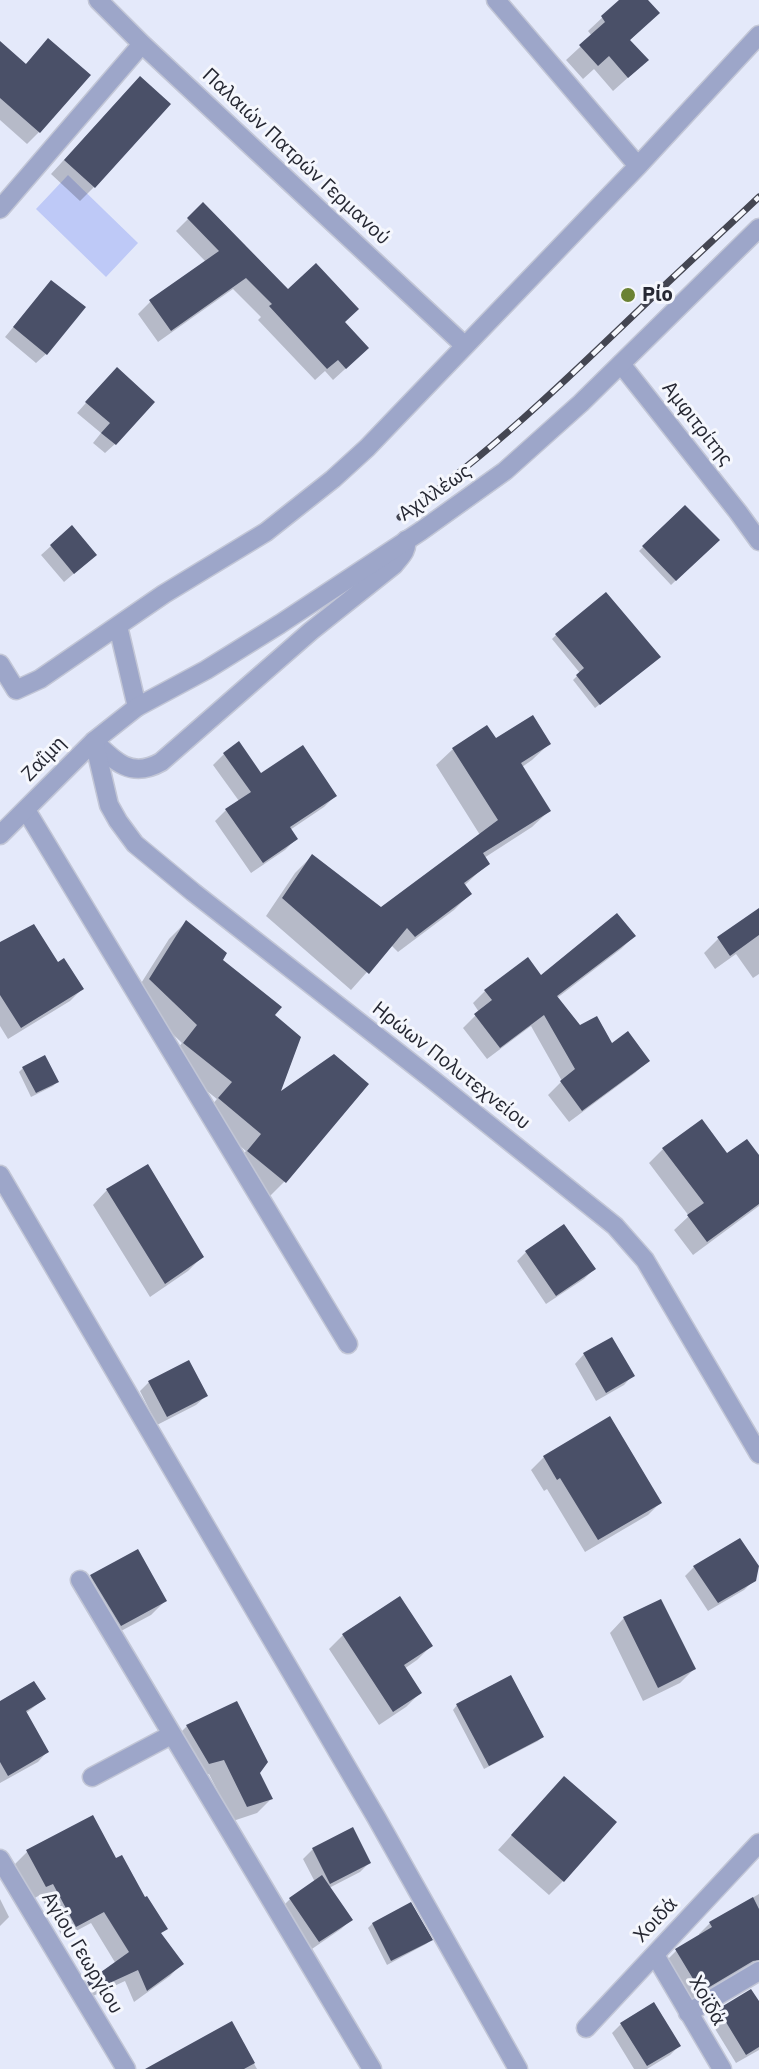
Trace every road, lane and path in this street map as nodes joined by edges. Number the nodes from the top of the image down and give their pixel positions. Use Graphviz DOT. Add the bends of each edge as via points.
graph roads {
  1 [pos="98,0"];
  2 [pos="496,0"];
  3 [pos="759,35"];
  4 [pos="142,44"];
  5 [pos="638,166"];
  6 [pos="0,209"];
  7 [pos="759,228"];
  8 [pos="465,345"];
  9 [pos="621,364"];
  10 [pos="406,540"];
  11 [pos="759,541"];
  12 [pos="118,626"];
  13 [pos="0,664"];
  14 [pos="8,693"];
  15 [pos="137,707"];
  16 [pos="94,741"];
  17 [pos="26,810"];
  18 [pos="0,835"];
  19 [pos="0,1175"];
  20 [pos="348,1344"];
  21 [pos="759,1454"];
  22 [pos="80,1580"];
  23 [pos="171,1735"];
  24 [pos="92,1777"];
  25 [pos="759,1843"];
  26 [pos="0,1859"];
  27 [pos="655,1955"];
  28 [pos="759,1971"];
  29 [pos="688,2013"];
  30 [pos="586,2028"];
  31 [pos="126,2069"];
  32 [pos="372,2069"];
  33 [pos="518,2069"];
  34 [pos="722,2069"];
  1 -- 4 [label="street, Παλαιών Πατρών Γερμανού"];
  2 -- 5 [label="street"];
  3 -- 5 [label="street"];
  4 -- 6 [label="street"];
  4 -- 8 [label="street, Παλαιών Πατρών Γερμανού"];
  5 -- 8 [label="street"];
  7 -- 9 [label="street, Αχιλλέως"];
  8 -- 12 [label="street" via="367,448 297,509"];
  9 -- 10 [label="street, Αχιλλέως" via="505,471"];
  9 -- 11 [label="street, Αμφιτρίτης"];
  10 -- 15 [label="street, Αχιλλέως" via="206,670"];
  10 -- 16 [label="street" via="404,552 394,565 160,762 133,770"];
  12 -- 14 [label="street" via="40,679"];
  12 -- 15 [label="street"];
  13 -- 14 [label="street"];
  15 -- 16 [label="street, Αχιλλέως"];
  16 -- 17 [label="street, Ζαΐμη"];
  16 -- 21 [label="street, Ηρώων Πολυτεχνείου" via="109,805 135,844 628,1239 645,1260"];
  17 -- 18 [label="street, Ζαΐμη"];
  17 -- 20 [label="street"];
  19 -- 33 [label="street" via="376,1817"];
  22 -- 23 [label="street"];
  23 -- 24 [label="street"];
  23 -- 32 [label="street"];
  25 -- 27 [label="street, Χοιδά"];
  26 -- 31 [label="street, Αγίου Γεωργίου"];
  27 -- 29 [label="street, Χοϊδά"];
  27 -- 30 [label="street, Χοιδά"];
  28 -- 29 [label="street"];
  29 -- 34 [label="street, Χοϊδά"];
}
